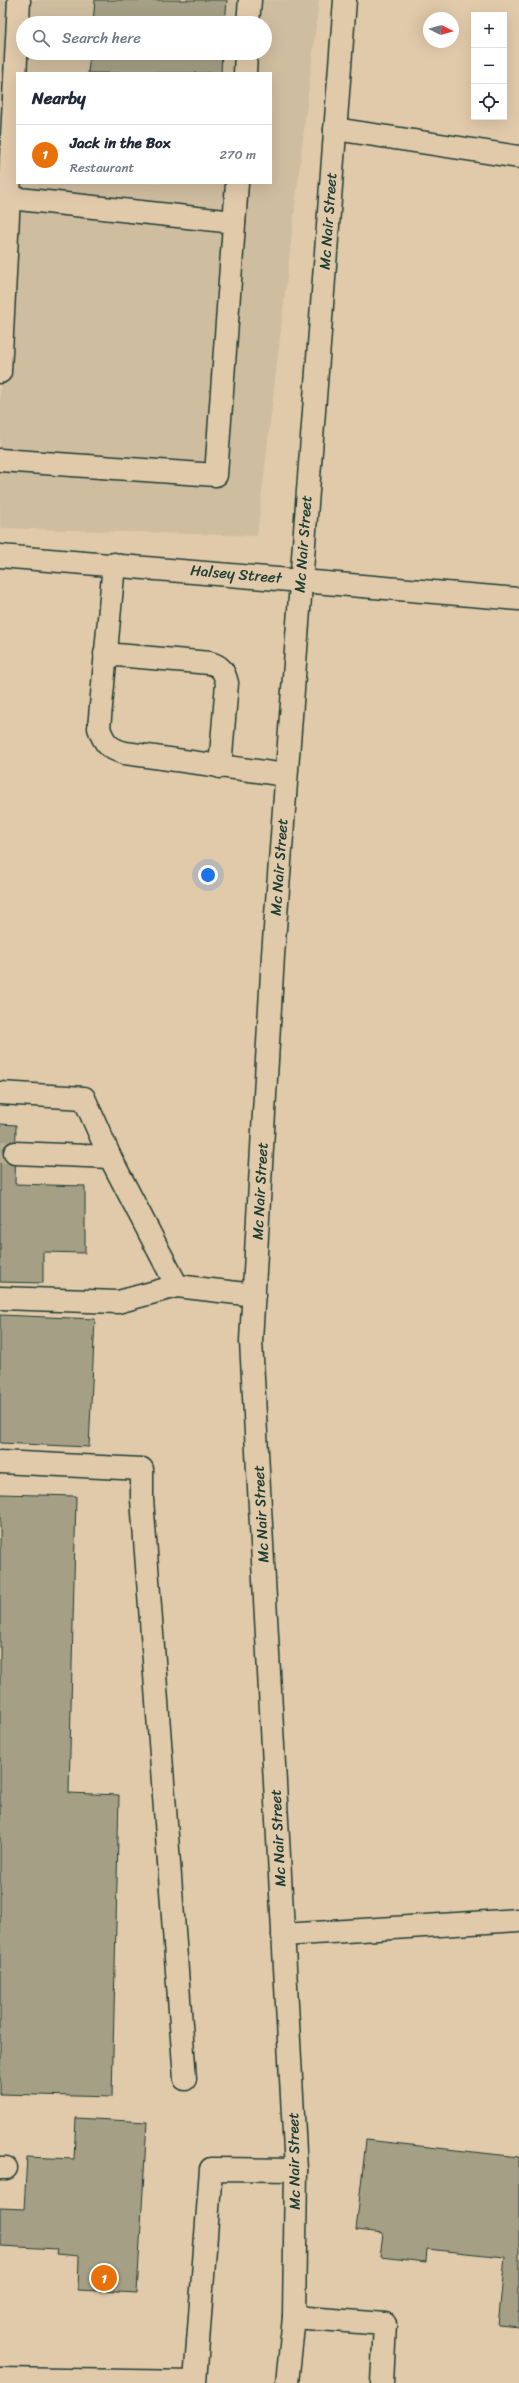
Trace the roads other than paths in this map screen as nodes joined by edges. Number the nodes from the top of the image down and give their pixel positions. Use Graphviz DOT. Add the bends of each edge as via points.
graph roads {
  1 [pos="19,0"];
  2 [pos="250,0"];
  3 [pos="345,0"];
  4 [pos="18,16"];
  5 [pos="249,16"];
  6 [pos="16,39"];
  7 [pos="246,60"];
  8 [pos="245,72"];
  9 [pos="335,128"];
  10 [pos="519,157"];
  11 [pos="237,184"];
  12 [pos="4,197"];
  13 [pos="234,222"];
  14 [pos="0,372"];
  15 [pos="0,460"];
  16 [pos="0,556"];
  17 [pos="114,564"];
  18 [pos="301,579"];
  19 [pos="519,599"];
  20 [pos="105,654"];
  21 [pos="220,767"];
  22 [pos="286,775"];
  23 [pos="0,1093"];
  24 [pos="16,1153"];
  25 [pos="110,1157"];
  26 [pos="177,1286"];
  27 [pos="254,1295"];
  28 [pos="0,1298"];
  29 [pos="0,1462"];
  30 [pos="519,1920"];
  31 [pos="283,1935"];
  32 [pos="185,2079"];
  33 [pos="296,2170"];
  34 [pos="294,2317"];
  35 [pos="0,2380"];
  36 [pos="287,2383"];
  37 [pos="382,2383"];
  1 -- 4 [label="street"];
  2 -- 5 [label="street"];
  3 -- 9 [label="street, Mc Nair Street"];
  6 -- 12 [label="street"];
  7 -- 8 [label="street"];
  9 -- 10 [label="street"];
  9 -- 18 [label="street, Mc Nair Street"];
  11 -- 13 [label="street"];
  12 -- 13 [label="street"];
  12 -- 14 [label="street"];
  13 -- 15 [label="street" via="216,475"];
  16 -- 17 [label="street, Halsey Street"];
  17 -- 18 [label="street, Halsey Street"];
  17 -- 20 [label="street"];
  18 -- 19 [label="street, Halsey Street"];
  18 -- 22 [label="street, Mc Nair Street"];
  20 -- 21 [label="street" via="100,728 103,742 114,750"];
  20 -- 21 [label="street" via="217,665 224,672 227,683"];
  21 -- 22 [label="street"];
  22 -- 27 [label="street, Mc Nair Street" via="272,963"];
  23 -- 25 [label="street" via="84,1098"];
  24 -- 25 [label="street"];
  25 -- 26 [label="street"];
  26 -- 27 [label="street"];
  26 -- 28 [label="street" via="118,1302"];
  27 -- 31 [label="street, Mc Nair Street" via="251,1341"];
  29 -- 32 [label="street" via="142,1469 142,1499"];
  30 -- 31 [label="street"];
  31 -- 33 [label="street, Mc Nair Street"];
  33 -- 34 [label="street, Mc Nair Street"];
  33 -- 35 [label="street" via="211,2169 195,2382"];
  34 -- 36 [label="street, Mc Nair Street"];
  34 -- 37 [label="street" via="385,2324"];
}
